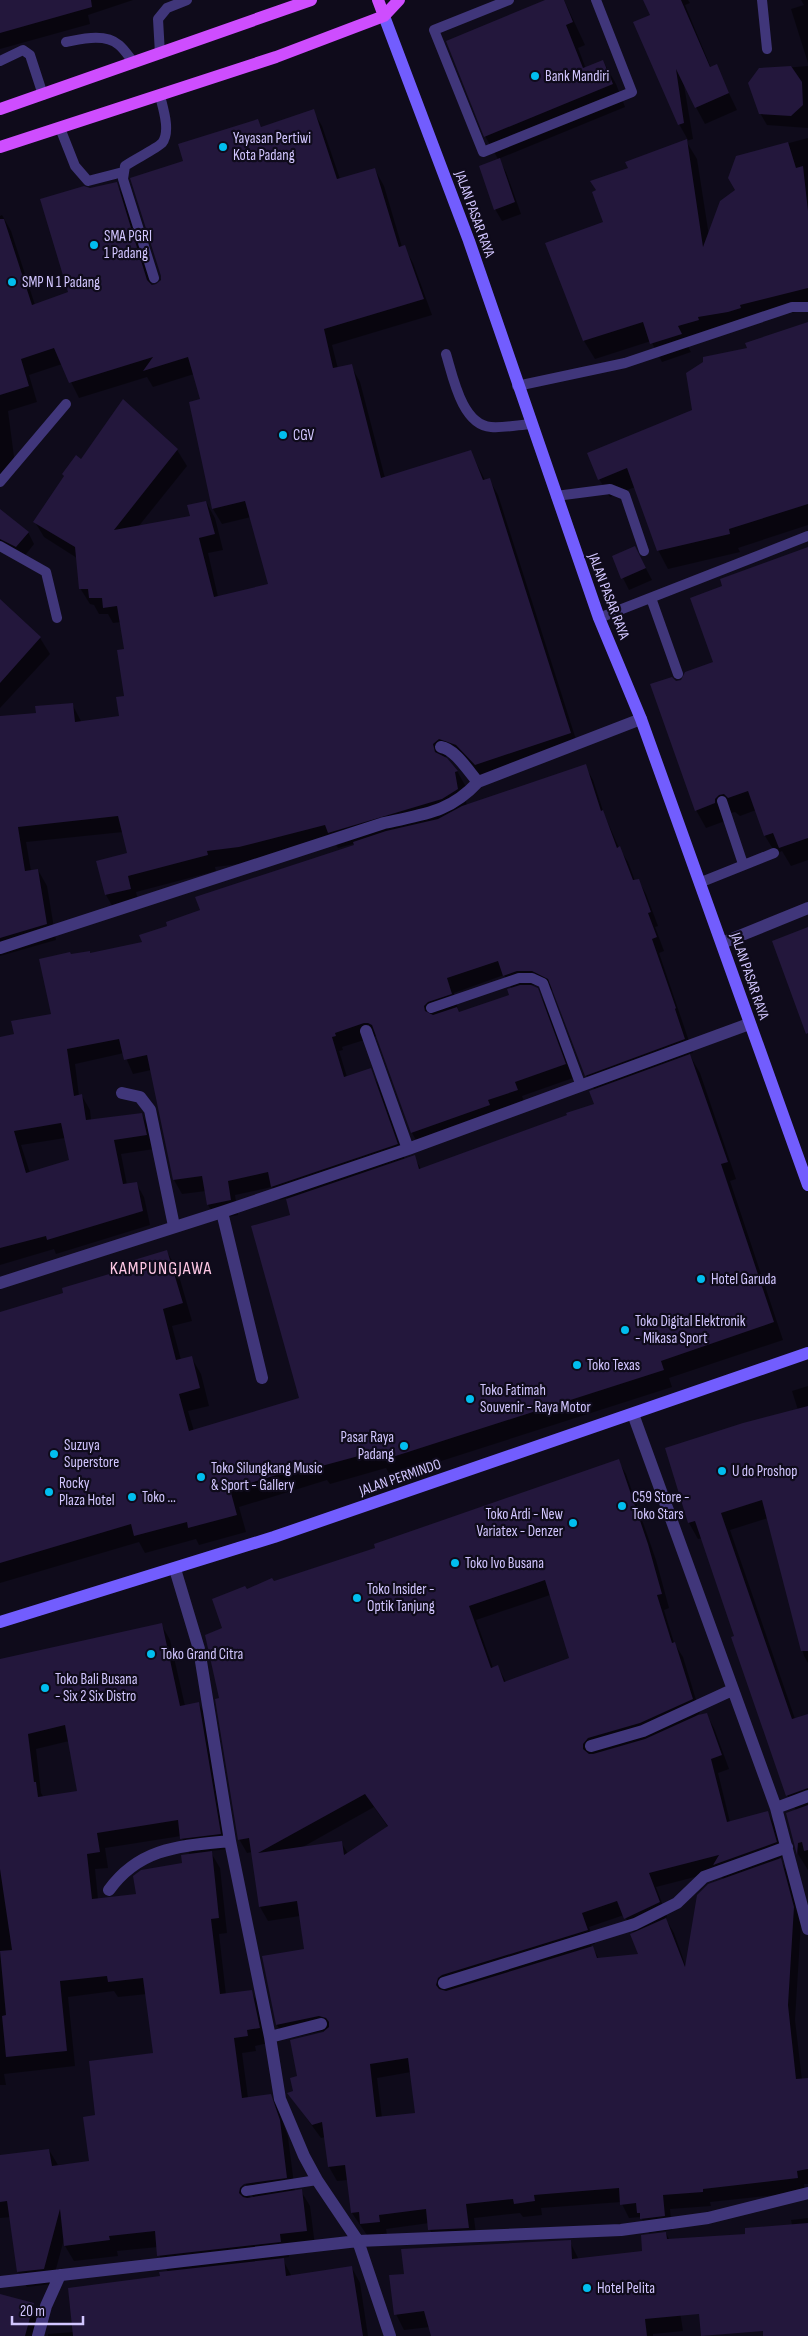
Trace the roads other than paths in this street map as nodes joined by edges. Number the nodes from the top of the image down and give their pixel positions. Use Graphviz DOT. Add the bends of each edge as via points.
graph roads {
  1 [pos="187,0"];
  2 [pos="311,0"];
  3 [pos="378,0"];
  4 [pos="399,0"];
  5 [pos="509,0"];
  6 [pos="596,0"];
  7 [pos="762,0"];
  8 [pos="384,16"];
  9 [pos="66,42"];
  10 [pos="768,49"];
  11 [pos="160,54"];
  12 [pos="0,60"];
  13 [pos="134,63"];
  14 [pos="43,95"];
  15 [pos="160,96"];
  16 [pos="0,110"];
  17 [pos="60,128"];
  18 [pos="0,147"];
  19 [pos="123,172"];
  20 [pos="154,278"];
  21 [pos="808,307"];
  22 [pos="446,354"];
  23 [pos="517,386"];
  24 [pos="66,404"];
  25 [pos="531,424"];
  26 [pos="0,482"];
  27 [pos="556,496"];
  28 [pos="808,536"];
  29 [pos="0,546"];
  30 [pos="644,551"];
  31 [pos="651,598"];
  32 [pos="57,618"];
  33 [pos="599,618"];
  34 [pos="678,674"];
  35 [pos="641,719"];
  36 [pos="440,748"];
  37 [pos="478,782"];
  38 [pos="722,801"];
  39 [pos="774,853"];
  40 [pos="743,864"];
  41 [pos="699,883"];
  42 [pos="808,908"];
  43 [pos="722,943"];
  44 [pos="0,948"];
  45 [pos="431,1008"];
  46 [pos="749,1024"];
  47 [pos="366,1031"];
  48 [pos="581,1086"];
  49 [pos="122,1093"];
  50 [pos="408,1149"];
  51 [pos="808,1185"];
  52 [pos="222,1212"];
  53 [pos="174,1226"];
  54 [pos="0,1283"];
  55 [pos="808,1353"];
  56 [pos="262,1378"];
  57 [pos="633,1414"];
  58 [pos="175,1568"];
  59 [pos="0,1622"];
  60 [pos="732,1690"];
  61 [pos="590,1746"];
  62 [pos="808,1796"];
  63 [pos="776,1808"];
  64 [pos="230,1841"];
  65 [pos="787,1847"];
  66 [pos="108,1890"];
  67 [pos="808,1929"];
  68 [pos="444,1982"];
  69 [pos="321,2024"];
  70 [pos="270,2036"];
  71 [pos="316,2180"];
  72 [pos="246,2191"];
  73 [pos="808,2193"];
  74 [pos="358,2241"];
  75 [pos="60,2275"];
  76 [pos="0,2282"];
  77 [pos="38,2336"];
  78 [pos="390,2336"];
  1 -- 11 [label="lane" via="167,8 158,19"];
  2 -- 11 [label="main road"];
  3 -- 8 [label="main road"];
  4 -- 8 [label="main road"];
  5 -- 6 [label="lane" via="434,30 483,152 632,92"];
  7 -- 10 [label="lane"];
  8 -- 15 [label="main road"];
  8 -- 23 [label="main road, JALAN PASAR RAYA" via="469,241"];
  9 -- 13 [label="lane" via="104,39 118,44"];
  11 -- 13 [label="main road"];
  12 -- 14 [label="lane" via="23,50 30,55"];
  13 -- 14 [label="main road"];
  14 -- 16 [label="main road"];
  15 -- 17 [label="main road"];
  15 -- 19 [label="lane" via="165,123 162,143 125,166"];
  17 -- 18 [label="main road"];
  17 -- 19 [label="lane" via="75,166 88,181"];
  19 -- 20 [label="lane"];
  21 -- 23 [label="lane" via="792,307 625,363"];
  22 -- 25 [label="lane" via="457,390 470,417 489,427"];
  23 -- 25 [label="main road, JALAN PASAR RAYA"];
  24 -- 26 [label="lane"];
  25 -- 27 [label="main road, JALAN PASAR RAYA"];
  27 -- 30 [label="lane" via="610,488 624,495"];
  27 -- 33 [label="main road, JALAN PASAR RAYA"];
  28 -- 31 [label="lane"];
  29 -- 32 [label="lane" via="46,572"];
  31 -- 33 [label="lane"];
  31 -- 34 [label="lane"];
  33 -- 35 [label="main road, JALAN PASAR RAYA"];
  35 -- 37 [label="street"];
  35 -- 41 [label="main road, JALAN PASAR RAYA"];
  36 -- 37 [label="street" via="446,748"];
  37 -- 44 [label="street" via="464,797 443,810 384,823"];
  38 -- 40 [label="lane"];
  39 -- 40 [label="lane"];
  40 -- 41 [label="lane"];
  41 -- 43 [label="main road, JALAN PASAR RAYA"];
  42 -- 43 [label="street"];
  43 -- 46 [label="main road, JALAN PASAR RAYA"];
  45 -- 48 [label="lane" via="519,978 532,978 542,983"];
  46 -- 48 [label="street"];
  46 -- 51 [label="main road, JALAN PASAR RAYA"];
  47 -- 50 [label="street"];
  48 -- 50 [label="street"];
  49 -- 53 [label="street" via="140,1097 150,1110"];
  50 -- 52 [label="street"];
  52 -- 53 [label="street"];
  52 -- 56 [label="street"];
  53 -- 54 [label="street"];
  55 -- 57 [label="main road, JALAN PERMINDO"];
  57 -- 58 [label="main road, JALAN PERMINDO"];
  57 -- 60 [label="street"];
  58 -- 59 [label="main road, JALAN PERMINDO"];
  58 -- 64 [label="street" via="199,1648"];
  60 -- 61 [label="street" via="643,1731"];
  60 -- 63 [label="street"];
  62 -- 63 [label="street"];
  63 -- 65 [label="street"];
  64 -- 66 [label="street" via="149,1855 126,1870"];
  64 -- 70 [label="street"];
  65 -- 67 [label="street"];
  65 -- 68 [label="street" via="704,1877 677,1903 635,1924"];
  69 -- 70 [label="street"];
  70 -- 71 [label="street" via="280,2100"];
  71 -- 72 [label="lane"];
  71 -- 74 [label="street"];
  73 -- 74 [label="street" via="708,2218 621,2230"];
  74 -- 75 [label="street"];
  74 -- 78 [label="street"];
  75 -- 76 [label="street"];
  75 -- 77 [label="street" via="46,2306"];
}
